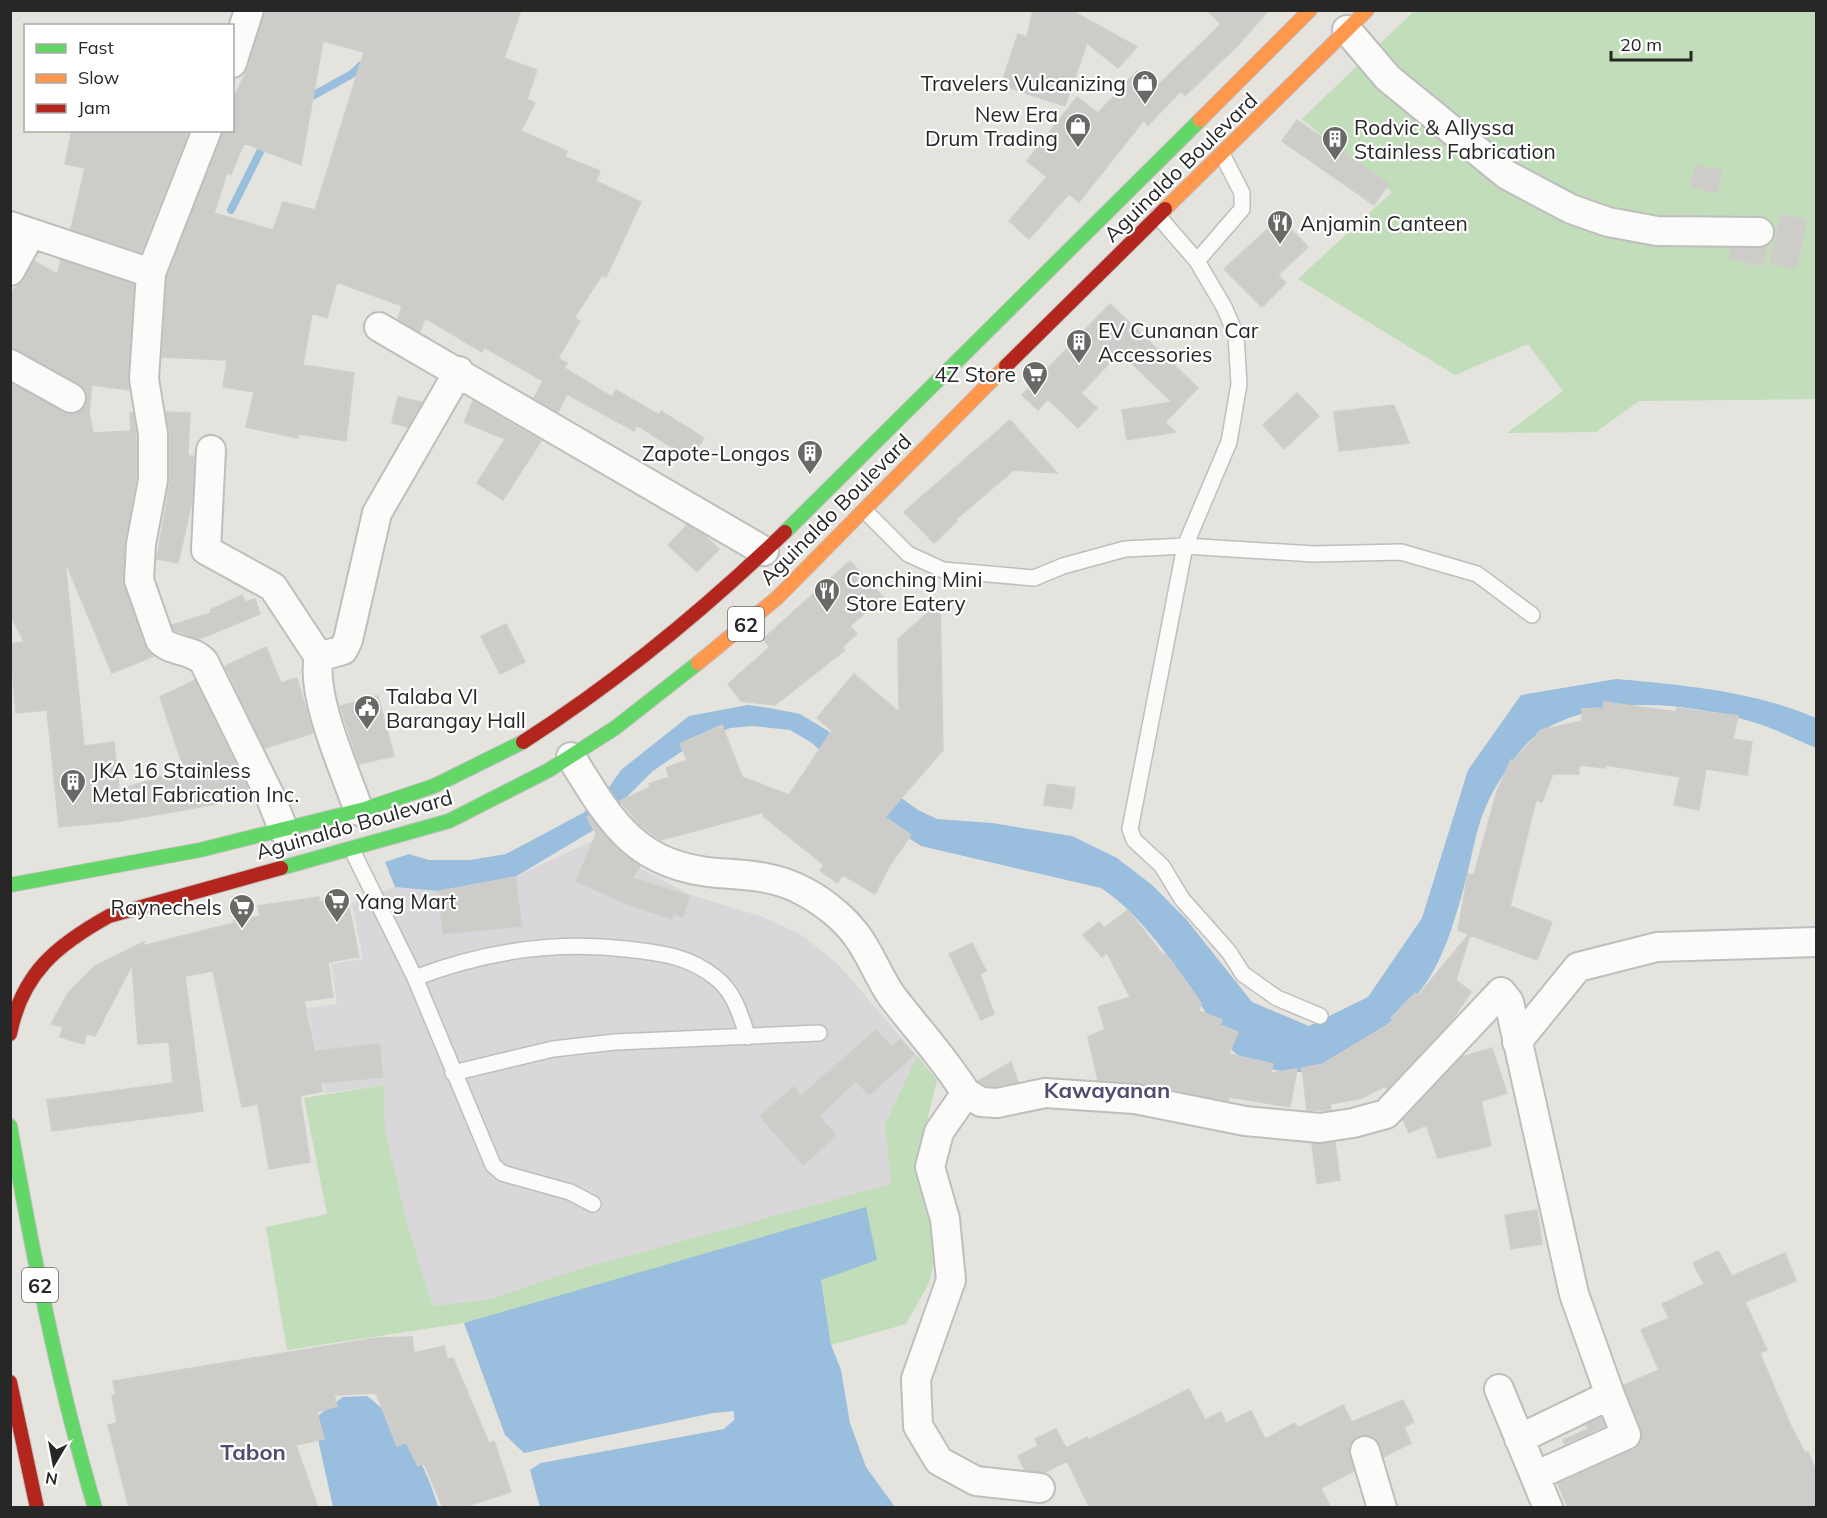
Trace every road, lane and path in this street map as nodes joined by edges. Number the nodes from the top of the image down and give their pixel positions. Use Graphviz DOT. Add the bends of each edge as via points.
graph roads {
  1 [pos="249,10"];
  2 [pos="1310,10"];
  3 [pos="1357,20"];
  4 [pos="234,57"];
  5 [pos="206,132"];
  6 [pos="1222,154"];
  7 [pos="1158,216"];
  8 [pos="21,230"];
  9 [pos="1759,232"];
  10 [pos="1197,261"];
  11 [pos="10,271"];
  12 [pos="152,273"];
  13 [pos="379,327"];
  14 [pos="10,364"];
  15 [pos="459,371"];
  16 [pos="71,398"];
  17 [pos="211,450"];
  18 [pos="865,511"];
  19 [pos="1185,546"];
  20 [pos="764,551"];
  21 [pos="1532,615"];
  22 [pos="320,657"];
  23 [pos="571,757"];
  24 [pos="359,811"];
  25 [pos="284,831"];
  26 [pos="352,850"];
  27 [pos="91,871"];
  28 [pos="10,885"];
  29 [pos="17,899"];
  30 [pos="1816,942"];
  31 [pos="415,978"];
  32 [pos="1320,1016"];
  33 [pos="819,1033"];
  34 [pos="10,1034"];
  35 [pos="748,1037"];
  36 [pos="1517,1042"];
  37 [pos="453,1073"];
  38 [pos="966,1093"];
  39 [pos="10,1126"];
  40 [pos="593,1204"];
  41 [pos="10,1382"];
  42 [pos="1498,1389"];
  43 [pos="1610,1395"];
  44 [pos="1519,1439"];
  45 [pos="1365,1451"];
  46 [pos="1535,1476"];
  47 [pos="87,1484"];
  48 [pos="1040,1488"];
  49 [pos="37,1508"];
  50 [pos="87,1508"];
  51 [pos="95,1508"];
  52 [pos="1382,1508"];
  53 [pos="1548,1508"];
  1 -- 4 [label="street"];
  2 -- 20 [label="highway, Aguinaldo Boulevard / 62"];
  3 -- 6 [label="highway, Aguinaldo Boulevard / 62"];
  3 -- 9 [label="street" via="1388,78 1507,175 1570,209 1608,222 1657,231"];
  5 -- 12 [label="street"];
  6 -- 7 [label="highway, Aguinaldo Boulevard / 62"];
  6 -- 10 [label="lane" via="1242,193 1242,209"];
  7 -- 10 [label="lane"];
  7 -- 18 [label="highway, Aguinaldo Boulevard / 62"];
  8 -- 11 [label="street"];
  8 -- 12 [label="street"];
  10 -- 19 [label="lane" via="1220,298 1236,335 1239,384 1229,442"];
  12 -- 25 [label="street" via="144,379 153,434 153,480 141,544 140,580 160,640 198,654 204,662"];
  13 -- 15 [label="street"];
  14 -- 16 [label="street"];
  15 -- 20 [label="street"];
  15 -- 22 [label="street" via="377,513 348,640 343,650"];
  17 -- 22 [label="street" via="206,550 273,587"];
  18 -- 19 [label="lane" via="908,554 943,570 1034,578 1125,549"];
  18 -- 23 [label="highway, Aguinaldo Boulevard / 62" via="743,626 668,688"];
  19 -- 21 [label="lane" via="1314,554 1401,552 1477,574"];
  19 -- 32 [label="lane" via="1130,829 1134,840 1162,866 1182,899 1229,952 1243,974 1276,998"];
  20 -- 24 [label="highway, Aguinaldo Boulevard / 62" via="653,649 530,738 442,783"];
  22 -- 24 [label="street" via="321,696"];
  23 -- 26 [label="highway, Aguinaldo Boulevard / 62" via="449,821"];
  23 -- 38 [label="street" via="633,843 667,864 777,879 805,891 829,908 858,936 890,993"];
  24 -- 25 [label="highway, Aguinaldo Boulevard / 62"];
  25 -- 27 [label="highway, Aguinaldo Boulevard / 62"];
  26 -- 31 [label="lane"];
  26 -- 34 [label="highway, Aguinaldo Boulevard / 62" via="109,916 76,933 31,976 20,996"];
  27 -- 28 [label="highway, Aguinaldo Boulevard / 62"];
  27 -- 29 [label="highway, 62"];
  30 -- 36 [label="street" via="1657,947 1578,968"];
  31 -- 35 [label="lane" via="450,964 560,946 662,952 716,978 734,998"];
  31 -- 37 [label="lane"];
  33 -- 35 [label="lane"];
  35 -- 37 [label="lane" via="666,1039 553,1049"];
  36 -- 38 [label="street" via="1509,1002 1502,992 1386,1114 1320,1128 1245,1121 1135,1099 1045,1093 997,1103 981,1102"];
  36 -- 43 [label="street" via="1575,1294"];
  37 -- 40 [label="lane" via="493,1165 502,1173 570,1192"];
  38 -- 48 [label="street" via="939,1132 930,1167 945,1219 951,1280 916,1379 918,1426 939,1461 976,1482"];
  39 -- 47 [label="highway, 62" via="29,1235"];
  41 -- 49 [label="highway"];
  42 -- 44 [label="street"];
  43 -- 44 [label="street"];
  43 -- 46 [label="street" via="1626,1435"];
  44 -- 46 [label="street"];
  45 -- 52 [label="street"];
  46 -- 53 [label="street"];
  47 -- 50 [label="highway"];
  47 -- 51 [label="highway, 62"];
}
